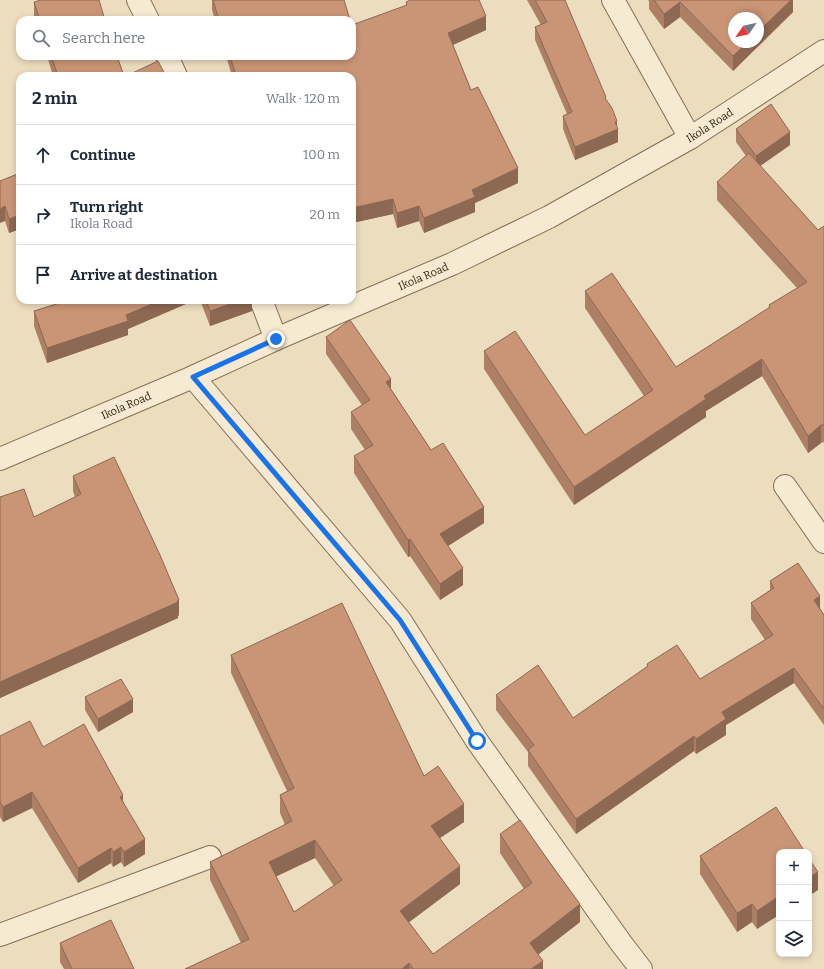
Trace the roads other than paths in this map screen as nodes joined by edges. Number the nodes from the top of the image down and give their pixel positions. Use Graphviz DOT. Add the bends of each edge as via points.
graph roads {
  1 [pos="138,0"];
  2 [pos="613,0"];
  3 [pos="146,16"];
  4 [pos="824,51"];
  5 [pos="169,60"];
  6 [pos="174,72"];
  7 [pos="690,138"];
  8 [pos="263,304"];
  9 [pos="276,339"];
  10 [pos="193,377"];
  11 [pos="0,459"];
  12 [pos="785,486"];
  13 [pos="824,542"];
  14 [pos="210,858"];
  15 [pos="0,935"];
  16 [pos="641,969"];
  1 -- 3 [label="street"];
  2 -- 7 [label="street"];
  4 -- 7 [label="street, Ikola Road"];
  5 -- 6 [label="street"];
  7 -- 9 [label="street, Ikola Road" via="549,217 452,264"];
  8 -- 9 [label="street"];
  9 -- 10 [label="street, Ikola Road"];
  10 -- 11 [label="street, Ikola Road"];
  10 -- 16 [label="street" via="400,620 477,741"];
  12 -- 13 [label="street"];
  14 -- 15 [label="street"];
}
